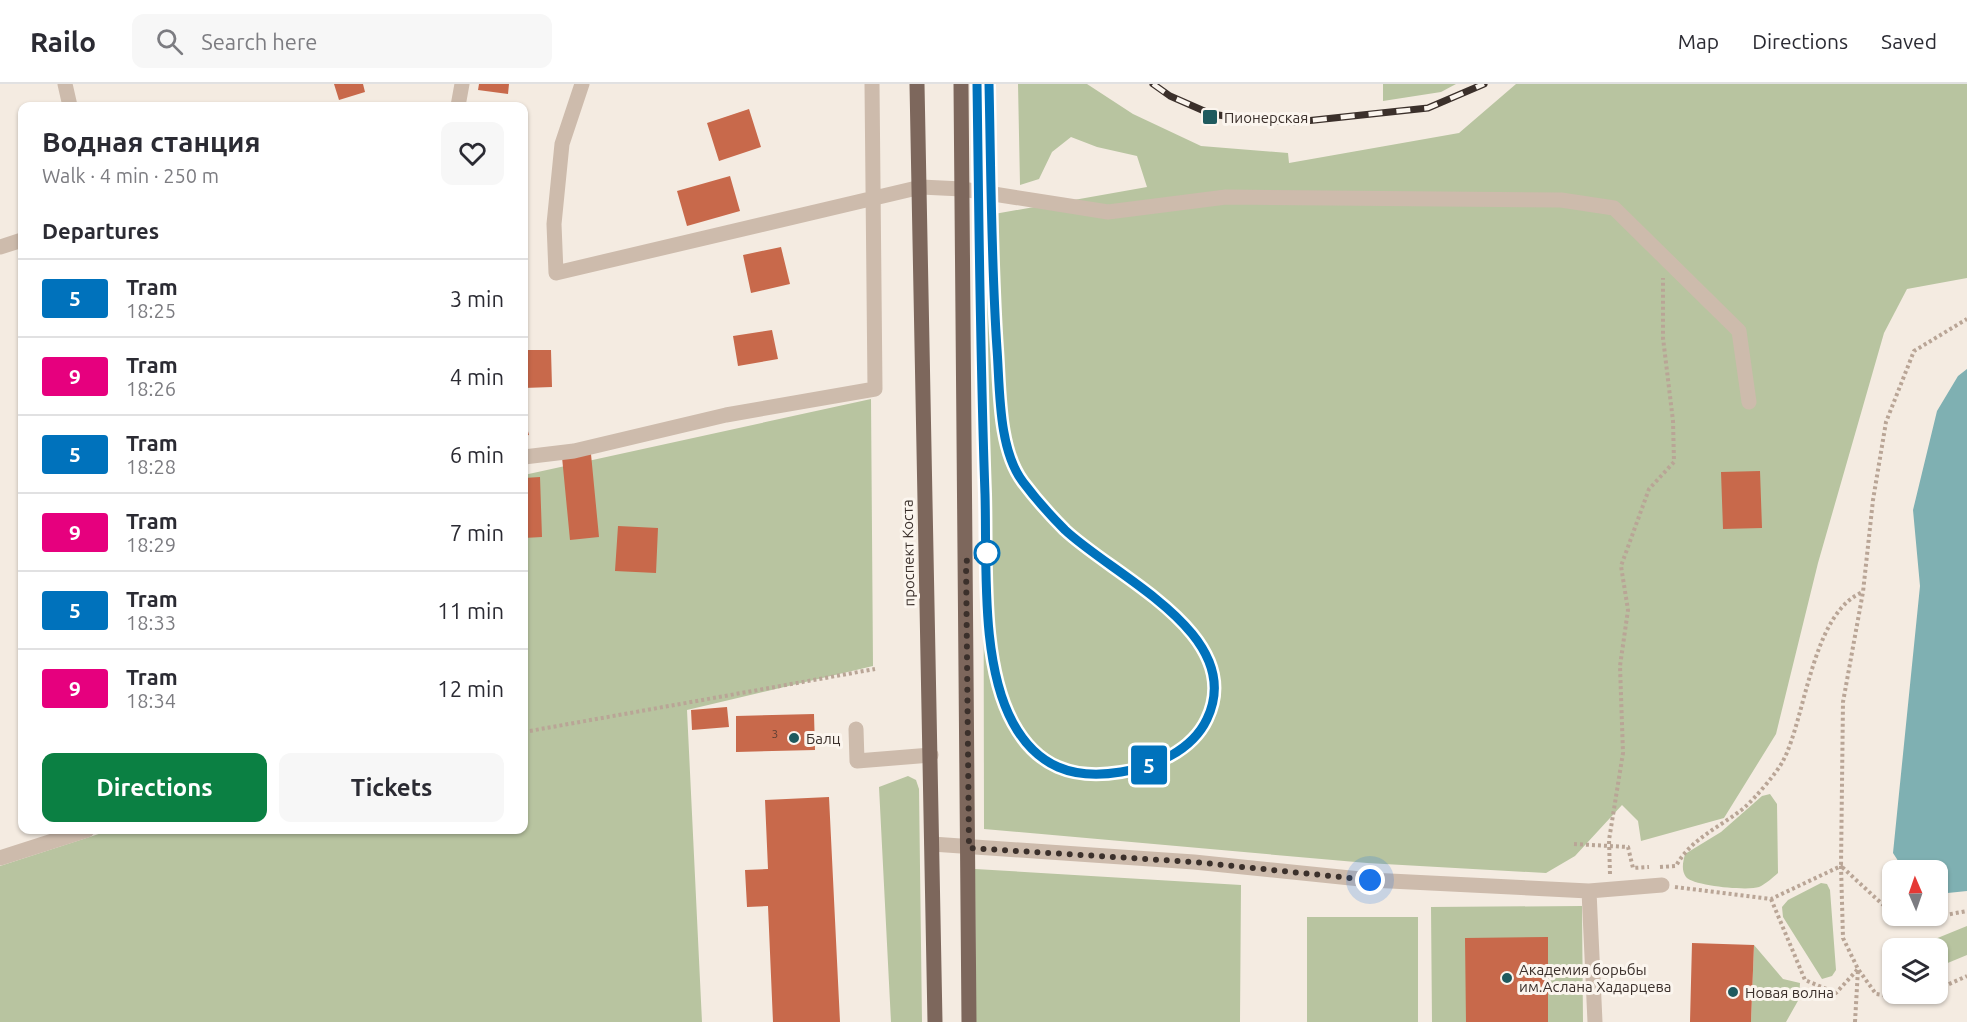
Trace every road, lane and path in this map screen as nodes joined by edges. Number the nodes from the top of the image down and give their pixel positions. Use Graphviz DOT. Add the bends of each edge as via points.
graph roads {
  1 [pos="65,84"];
  2 [pos="462,84"];
  3 [pos="582,84"];
  4 [pos="872,84"];
  5 [pos="917,84"];
  6 [pos="961,84"];
  7 [pos="69,102"];
  8 [pos="459,102"];
  9 [pos="921,187"];
  10 [pos="962,189"];
  11 [pos="875,200"];
  12 [pos="18,241"];
  13 [pos="0,247"];
  14 [pos="1663,256"];
  15 [pos="1967,319"];
  16 [pos="1749,402"];
  17 [pos="528,457"];
  18 [pos="1863,592"];
  19 [pos="875,669"];
  20 [pos="856,729"];
  21 [pos="528,731"];
  22 [pos="931,755"];
  23 [pos="75,834"];
  24 [pos="932,844"];
  25 [pos="1574,844"];
  26 [pos="1610,847"];
  27 [pos="969,848"];
  28 [pos="0,858"];
  29 [pos="1841,866"];
  30 [pos="1662,885"];
  31 [pos="1610,890"];
  32 [pos="1589,891"];
  33 [pos="1771,899"];
  34 [pos="1882,905"];
  35 [pos="1967,911"];
  36 [pos="1948,915"];
  37 [pos="1858,969"];
  38 [pos="1967,976"];
  39 [pos="1948,985"];
  40 [pos="1882,995"];
  41 [pos="935,1022"];
  42 [pos="969,1022"];
  43 [pos="1594,1022"];
  44 [pos="1855,1022"];
  1 -- 7 [label="street"];
  2 -- 8 [label="street"];
  3 -- 11 [label="street" via="562,144 554,224 556,273"];
  4 -- 11 [label="street"];
  5 -- 9 [label="main road, проспект Коста"];
  6 -- 10 [label="main road"];
  9 -- 10 [label="street"];
  9 -- 11 [label="street"];
  9 -- 22 [label="main road, проспект Коста" via="921,365"];
  10 -- 14 [label="street" via="1108,212 1226,197 1561,200 1614,208"];
  10 -- 27 [label="main road"];
  11 -- 17 [label="street" via="875,389 726,415 574,451"];
  12 -- 13 [label="street"];
  14 -- 16 [label="street" via="1739,331"];
  14 -- 26 [label="path" via="1663,338 1674,462 1649,489 1621,566 1628,610 1620,666 1623,753"];
  15 -- 18 [label="path" via="1914,351 1886,422"];
  18 -- 26 [label="path" via="1850,597 1821,641 1783,762 1746,807 1684,850 1676,866 1634,868 1628,847"];
  18 -- 29 [label="path" via="1842,702"];
  19 -- 21 [label="path"];
  20 -- 22 [label="street" via="857,761"];
  22 -- 24 [label="main road, проспект Коста"];
  23 -- 28 [label="street"];
  24 -- 27 [label="street"];
  24 -- 41 [label="main road, проспект Коста"];
  25 -- 26 [label="path"];
  26 -- 31 [label="path"];
  27 -- 32 [label="street" via="1194,862 1370,880"];
  27 -- 42 [label="main road"];
  29 -- 33 [label="path"];
  29 -- 34 [label="path"];
  29 -- 37 [label="path" via="1843,939"];
  30 -- 31 [label="street"];
  30 -- 33 [label="path"];
  31 -- 32 [label="street"];
  32 -- 43 [label="street"];
  33 -- 37 [label="path" via="1805,980 1836,993"];
  35 -- 36 [label="path"];
  37 -- 40 [label="path" via="1876,994"];
  37 -- 44 [label="path"];
  38 -- 39 [label="path"];
}
